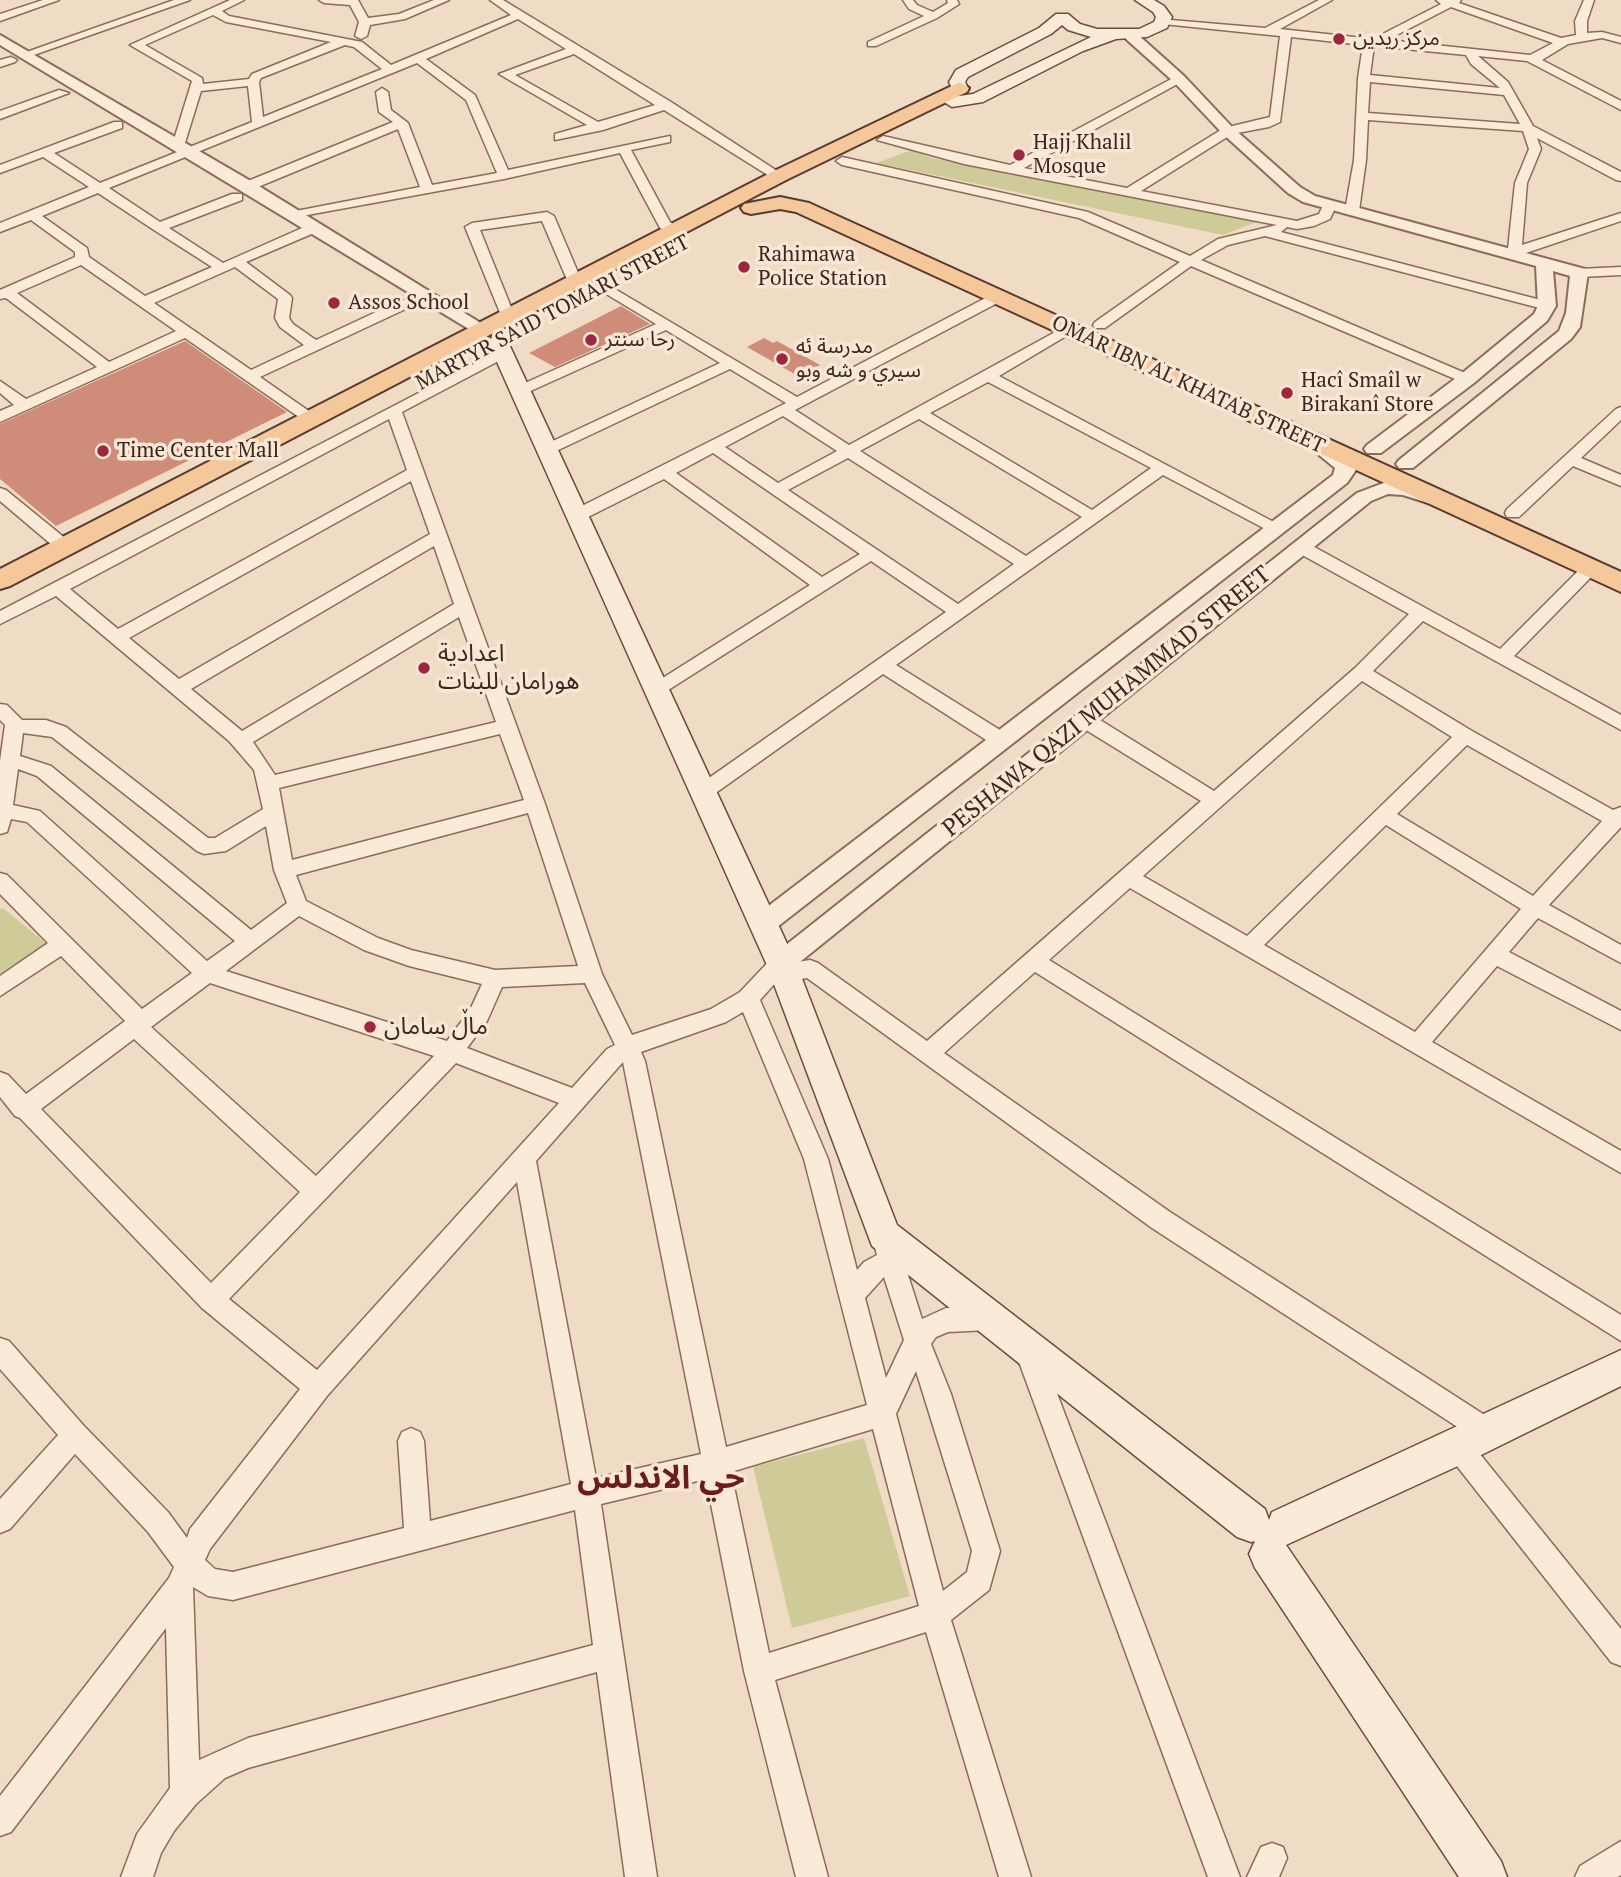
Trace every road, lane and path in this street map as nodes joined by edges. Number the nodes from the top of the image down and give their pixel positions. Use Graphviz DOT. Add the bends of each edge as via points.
graph roads {
  1 [pos="54,0"];
  2 [pos="185,0"];
  3 [pos="239,0"];
  4 [pos="324,0"];
  5 [pos="444,0"];
  6 [pos="495,0"];
  7 [pos="908,0"];
  8 [pos="953,0"];
  9 [pos="1143,0"];
  10 [pos="1327,0"];
  11 [pos="1589,0"];
  12 [pos="353,1"];
  13 [pos="1449,1"];
  14 [pos="1064,7"];
  15 [pos="1166,7"];
  16 [pos="214,11"];
  17 [pos="519,15"];
  18 [pos="933,16"];
  19 [pos="0,18"];
  20 [pos="365,22"];
  21 [pos="1046,30"];
  22 [pos="1268,31"];
  23 [pos="1286,33"];
  24 [pos="1110,36"];
  25 [pos="1131,36"];
  26 [pos="1582,37"];
  27 [pos="1621,40"];
  28 [pos="344,41"];
  29 [pos="1372,42"];
  30 [pos="1561,43"];
  31 [pos="358,44"];
  32 [pos="872,44"];
  33 [pos="1086,44"];
  34 [pos="576,49"];
  35 [pos="6,51"];
  36 [pos="1470,52"];
  37 [pos="418,58"];
  38 [pos="1530,58"];
  39 [pos="390,70"];
  40 [pos="1364,78"];
  41 [pos="1180,79"];
  42 [pos="253,82"];
  43 [pos="196,88"];
  44 [pos="382,92"];
  45 [pos="1507,92"];
  46 [pos="1596,92"];
  47 [pos="63,93"];
  48 [pos="956,95"];
  49 [pos="1621,97"];
  50 [pos="667,105"];
  51 [pos="1621,106"];
  52 [pos="0,115"];
  53 [pos="1362,116"];
  54 [pos="258,122"];
  55 [pos="402,123"];
  56 [pos="118,125"];
  57 [pos="599,127"];
  58 [pos="1528,128"];
  59 [pos="1228,131"];
  60 [pos="559,137"];
  61 [pos="666,139"];
  62 [pos="883,140"];
  63 [pos="624,149"];
  64 [pos="180,151"];
  65 [pos="44,152"];
  66 [pos="0,169"];
  67 [pos="1012,169"];
  68 [pos="504,175"];
  69 [pos="779,176"];
  70 [pos="1621,177"];
  71 [pos="816,184"];
  72 [pos="98,187"];
  73 [pos="427,189"];
  74 [pos="243,191"];
  75 [pos="1130,192"];
  76 [pos="1329,206"];
  77 [pos="751,208"];
  78 [pos="1352,211"];
  79 [pos="33,215"];
  80 [pos="296,215"];
  81 [pos="1621,217"];
  82 [pos="1297,225"];
  83 [pos="159,227"];
  84 [pos="316,227"];
  85 [pos="0,228"];
  86 [pos="675,230"];
  87 [pos="1261,231"];
  88 [pos="299,235"];
  89 [pos="913,249"];
  90 [pos="1511,253"];
  91 [pos="82,260"];
  92 [pos="634,261"];
  93 [pos="1190,261"];
  94 [pos="237,262"];
  95 [pos="1544,264"];
  96 [pos="222,268"];
  97 [pos="1621,271"];
  98 [pos="1579,273"];
  99 [pos="606,279"];
  100 [pos="575,282"];
  101 [pos="4,293"];
  102 [pos="998,298"];
  103 [pos="144,302"];
  104 [pos="1547,306"];
  105 [pos="413,307"];
  106 [pos="508,317"];
  107 [pos="667,324"];
  108 [pos="1100,325"];
  109 [pos="1068,330"];
  110 [pos="186,332"];
  111 [pos="478,337"];
  112 [pos="315,346"];
  113 [pos="731,363"];
  114 [pos="1170,366"];
  115 [pos="106,367"];
  116 [pos="250,376"];
  117 [pos="988,376"];
  118 [pos="1466,379"];
  119 [pos="0,386"];
  120 [pos="519,391"];
  121 [pos="24,405"];
  122 [pos="791,406"];
  123 [pos="394,412"];
  124 [pos="919,413"];
  125 [pos="0,417"];
  126 [pos="311,419"];
  127 [pos="1618,420"];
  128 [pos="1312,442"];
  129 [pos="714,446"];
  130 [pos="1374,449"];
  131 [pos="546,450"];
  132 [pos="848,450"];
  133 [pos="1570,459"];
  134 [pos="1406,464"];
  135 [pos="1161,469"];
  136 [pos="416,472"];
  137 [pos="665,472"];
  138 [pos="1621,481"];
  139 [pos="777,490"];
  140 [pos="0,493"];
  141 [pos="1448,504"];
  142 [pos="1513,513"];
  143 [pos="576,516"];
  144 [pos="1093,517"];
  145 [pos="1277,528"];
  146 [pos="439,536"];
  147 [pos="65,547"];
  148 [pos="1301,547"];
  149 [pos="871,554"];
  150 [pos="1621,562"];
  151 [pos="1026,564"];
  152 [pos="1590,569"];
  153 [pos="0,580"];
  154 [pos="1621,583"];
  155 [pos="822,585"];
  156 [pos="58,588"];
  157 [pos="0,603"];
  158 [pos="464,606"];
  159 [pos="958,612"];
  160 [pos="1422,612"];
  161 [pos="0,618"];
  162 [pos="117,637"];
  163 [pos="1110,656"];
  164 [pos="1503,657"];
  165 [pos="883,665"];
  166 [pos="1361,672"];
  167 [pos="1142,674"];
  168 [pos="178,688"];
  169 [pos="656,690"];
  170 [pos="0,710"];
  171 [pos="1085,720"];
  172 [pos="1621,723"];
  173 [pos="14,726"];
  174 [pos="508,726"];
  175 [pos="1465,736"];
  176 [pos="241,740"];
  177 [pos="1001,740"];
  178 [pos="11,760"];
  179 [pos="268,784"];
  180 [pos="703,792"];
  181 [pos="1214,800"];
  182 [pos="535,804"];
  183 [pos="272,813"];
  184 [pos="1,814"];
  185 [pos="1384,815"];
  186 [pos="1618,817"];
  187 [pos="284,870"];
  188 [pos="1130,878"];
  189 [pos="0,881"];
  190 [pos="298,906"];
  191 [pos="1535,907"];
  192 [pos="763,923"];
  193 [pos="250,941"];
  194 [pos="63,944"];
  195 [pos="1248,948"];
  196 [pos="1621,954"];
  197 [pos="1496,955"];
  198 [pos="1034,961"];
  199 [pos="782,968"];
  200 [pos="206,973"];
  201 [pos="591,974"];
  202 [pos="495,979"];
  203 [pos="0,987"];
  204 [pos="748,998"];
  205 [pos="1621,1021"];
  206 [pos="137,1023"];
  207 [pos="1417,1045"];
  208 [pos="627,1046"];
  209 [pos="452,1052"];
  210 [pos="930,1052"];
  211 [pos="0,1082"];
  212 [pos="578,1100"];
  213 [pos="23,1109"];
  214 [pos="524,1159"];
  215 [pos="1621,1163"];
  216 [pos="317,1192"];
  217 [pos="887,1247"];
  218 [pos="852,1295"];
  219 [pos="211,1300"];
  220 [pos="989,1318"];
  221 [pos="1621,1329"];
  222 [pos="917,1341"];
  223 [pos="1026,1346"];
  224 [pos="0,1350"];
  225 [pos="1621,1367"];
  226 [pos="318,1387"];
  227 [pos="883,1414"];
  228 [pos="75,1435"];
  229 [pos="1473,1439"];
  230 [pos="411,1441"];
  231 [pos="717,1463"];
  232 [pos="586,1494"];
  233 [pos="0,1519"];
  234 [pos="1269,1534"];
  235 [pos="418,1538"];
  236 [pos="184,1575"];
  237 [pos="935,1615"];
  238 [pos="1621,1652"];
  239 [pos="608,1655"];
  240 [pos="758,1671"];
  241 [pos="185,1793"];
  242 [pos="0,1821"];
  243 [pos="1621,1856"];
  244 [pos="137,1877"];
  245 [pos="641,1877"];
  246 [pos="812,1877"];
  247 [pos="1015,1877"];
  248 [pos="1224,1877"];
  249 [pos="1485,1877"];
  250 [pos="1591,1877"];
  1 -- 19 [label="street"];
  2 -- 35 [label="street"];
  3 -- 16 [label="street"];
  4 -- 12 [label="street"];
  5 -- 20 [label="street" via="401,17"];
  6 -- 17 [label="street"];
  7 -- 18 [label="street"];
  8 -- 18 [label="street" via="954,4"];
  9 -- 15 [label="main road"];
  10 -- 22 [label="street"];
  11 -- 26 [label="street" via="1581,21"];
  12 -- 20 [label="street"];
  13 -- 29 [label="street"];
  13 -- 30 [label="street"];
  14 -- 21 [label="main road, MARTYR SA'ID TOMARI STREET"];
  14 -- 24 [label="main road" via="1066,23 1084,32"];
  15 -- 22 [label="street"];
  15 -- 25 [label="main road" via="1156,29"];
  16 -- 28 [label="street" via="226,19"];
  16 -- 43 [label="street" via="136,45 198,80"];
  17 -- 34 [label="street"];
  17 -- 37 [label="street"];
  18 -- 32 [label="street"];
  20 -- 31 [label="street"];
  21 -- 33 [label="main road" via="1074,33"];
  21 -- 48 [label="main road, MARTYR SA'ID TOMARI STREET" via="962,74"];
  22 -- 23 [label="street"];
  23 -- 29 [label="street"];
  23 -- 59 [label="street" via="1276,119"];
  24 -- 25 [label="main road"];
  24 -- 33 [label="main road, MARTYR SA'ID TOMARI STREET"];
  25 -- 41 [label="street"];
  26 -- 27 [label="street" via="1602,35"];
  26 -- 30 [label="street"];
  28 -- 31 [label="street"];
  28 -- 42 [label="street" via="263,72"];
  29 -- 36 [label="street"];
  29 -- 40 [label="street"];
  30 -- 38 [label="street"];
  31 -- 39 [label="street"];
  33 -- 48 [label="main road, MARTYR SA'ID TOMARI STREET" via="977,98"];
  34 -- 50 [label="street"];
  34 -- 57 [label="street" via="505,74"];
  35 -- 47 [label="street"];
  35 -- 64 [label="street"];
  36 -- 38 [label="street"];
  36 -- 45 [label="street"];
  37 -- 39 [label="street"];
  37 -- 68 [label="street" via="471,98"];
  38 -- 46 [label="street"];
  39 -- 54 [label="street"];
  40 -- 45 [label="street"];
  40 -- 53 [label="street"];
  41 -- 59 [label="street"];
  41 -- 67 [label="street"];
  42 -- 43 [label="street"];
  42 -- 54 [label="street"];
  43 -- 64 [label="street"];
  44 -- 55 [label="street" via="385,112"];
  45 -- 58 [label="street"];
  46 -- 49 [label="street"];
  46 -- 51 [label="street"];
  47 -- 52 [label="street"];
  47 -- 56 [label="street"];
  48 -- 62 [label="main road, MARTYR SA'ID TOMARI STREET"];
  48 -- 69 [label="main road, MARTYR SA'ID TOMARI STREET"];
  50 -- 57 [label="street"];
  50 -- 69 [label="street"];
  53 -- 58 [label="street"];
  53 -- 78 [label="street"];
  54 -- 64 [label="street"];
  55 -- 73 [label="street"];
  55 -- 74 [label="street"];
  56 -- 64 [label="street"];
  56 -- 65 [label="street"];
  57 -- 60 [label="street"];
  58 -- 70 [label="street"];
  58 -- 90 [label="street" via="1535,149 1521,183"];
  59 -- 75 [label="street"];
  59 -- 76 [label="street" via="1294,190"];
  61 -- 63 [label="street"];
  62 -- 67 [label="street"];
  62 -- 71 [label="main road, MARTYR SA'ID TOMARI STREET"];
  63 -- 68 [label="street"];
  63 -- 86 [label="street" via="664,225"];
  64 -- 72 [label="street"];
  64 -- 74 [label="street"];
  65 -- 66 [label="street"];
  65 -- 72 [label="street"];
  67 -- 75 [label="street"];
  68 -- 73 [label="street"];
  69 -- 86 [label="main road, MARTYR SA'ID TOMARI STREET"];
  71 -- 77 [label="main road, MARTYR SA'ID TOMARI STREET"];
  71 -- 77 [label="main road, OMAR IBN AL KHATAB STREET"];
  71 -- 89 [label="main road, OMAR IBN AL KHATAB STREET"];
  71 -- 93 [label="street" via="1083,215"];
  72 -- 79 [label="street"];
  72 -- 83 [label="street"];
  73 -- 80 [label="street"];
  74 -- 80 [label="street"];
  74 -- 83 [label="street"];
  74 -- 88 [label="street"];
  75 -- 82 [label="street"];
  76 -- 78 [label="street"];
  76 -- 82 [label="street" via="1325,216"];
  77 -- 92 [label="main road, MARTYR SA'ID TOMARI STREET"];
  78 -- 90 [label="street"];
  79 -- 85 [label="street"];
  79 -- 91 [label="street" via="82,251"];
  80 -- 84 [label="street"];
  81 -- 90 [label="street"];
  82 -- 87 [label="street"];
  83 -- 96 [label="street"];
  84 -- 88 [label="street"];
  84 -- 111 [label="street"];
  86 -- 92 [label="main road, MARTYR SA'ID TOMARI STREET"];
  87 -- 93 [label="street" via="1223,242"];
  87 -- 104 [label="street"];
  88 -- 94 [label="street"];
  88 -- 105 [label="street"];
  89 -- 102 [label="main road, OMAR IBN AL KHATAB STREET"];
  89 -- 108 [label="main road, OMAR IBN AL KHATAB STREET"];
  90 -- 95 [label="street"];
  91 -- 101 [label="street"];
  91 -- 103 [label="street"];
  92 -- 99 [label="main road, MARTYR SA'ID TOMARI STREET"];
  93 -- 108 [label="street"];
  93 -- 118 [label="street"];
  94 -- 96 [label="street"];
  94 -- 112 [label="street" via="285,298 282,318 287,327"];
  95 -- 98 [label="street"];
  95 -- 104 [label="street"];
  96 -- 103 [label="street"];
  97 -- 98 [label="street"];
  98 -- 134 [label="street" via="1575,313 1565,335"];
  99 -- 100 [label="main road, MARTYR SA'ID TOMARI STREET"];
  99 -- 107 [label="street"];
  99 -- 111 [label="main road, MARTYR SA'ID TOMARI STREET"];
  100 -- 106 [label="main road, MARTYR SA'ID TOMARI STREET"];
  100 -- 106 [label="street" via="547,216 472,228"];
  101 -- 115 [label="street"];
  102 -- 109 [label="main road, OMAR IBN AL KHATAB STREET"];
  102 -- 122 [label="street"];
  103 -- 110 [label="street"];
  104 -- 118 [label="street" via="1541,317"];
  105 -- 112 [label="street"];
  106 -- 111 [label="main road, MARTYR SA'ID TOMARI STREET"];
  107 -- 113 [label="street"];
  107 -- 120 [label="street"];
  108 -- 114 [label="main road, OMAR IBN AL KHATAB STREET"];
  109 -- 114 [label="main road, OMAR IBN AL KHATAB STREET"];
  109 -- 117 [label="street"];
  110 -- 115 [label="street"];
  110 -- 116 [label="street"];
  111 -- 120 [label="main road"];
  111 -- 123 [label="street"];
  111 -- 126 [label="main road, MARTYR SA'ID TOMARI STREET"];
  111 -- 157 [label="main road, MARTYR SA'ID TOMARI STREET"];
  112 -- 116 [label="street"];
  113 -- 122 [label="street"];
  113 -- 131 [label="street"];
  114 -- 128 [label="main road, OMAR IBN AL KHATAB STREET"];
  114 -- 130 [label="main road, OMAR IBN AL KHATAB STREET"];
  115 -- 121 [label="street"];
  116 -- 126 [label="street"];
  117 -- 124 [label="street"];
  117 -- 135 [label="street"];
  118 -- 130 [label="street"];
  119 -- 121 [label="street"];
  120 -- 131 [label="main road"];
  121 -- 125 [label="street"];
  122 -- 129 [label="street"];
  122 -- 132 [label="street"];
  123 -- 136 [label="street"];
  123 -- 156 [label="street"];
  124 -- 132 [label="street"];
  124 -- 144 [label="street"];
  126 -- 147 [label="main road, MARTYR SA'ID TOMARI STREET"];
  127 -- 133 [label="street"];
  128 -- 141 [label="main road, OMAR IBN AL KHATAB STREET"];
  128 -- 145 [label="street, PESHAWA QAZI MUHAMMAD STREET" via="1335,456 1346,470"];
  129 -- 137 [label="street"];
  129 -- 139 [label="street"];
  130 -- 134 [label="main road, OMAR IBN AL KHATAB STREET"];
  131 -- 143 [label="main road"];
  132 -- 139 [label="street"];
  132 -- 151 [label="street"];
  133 -- 138 [label="street"];
  133 -- 142 [label="street"];
  134 -- 142 [label="main road, OMAR IBN AL KHATAB STREET"];
  135 -- 144 [label="street"];
  135 -- 145 [label="street"];
  136 -- 146 [label="street"];
  136 -- 162 [label="street"];
  137 -- 143 [label="street"];
  137 -- 155 [label="street"];
  139 -- 149 [label="street"];
  140 -- 147 [label="street"];
  141 -- 148 [label="street, PESHAWA QAZI MUHAMMAD STREET" via="1405,489 1378,489"];
  141 -- 152 [label="main road, OMAR IBN AL KHATAB STREET"];
  142 -- 150 [label="main road, OMAR IBN AL KHATAB STREET"];
  143 -- 169 [label="main road"];
  144 -- 151 [label="street"];
  145 -- 163 [label="street, PESHAWA QAZI MUHAMMAD STREET"];
  146 -- 158 [label="street"];
  146 -- 168 [label="street"];
  147 -- 153 [label="main road, MARTYR SA'ID TOMARI STREET"];
  148 -- 160 [label="street"];
  148 -- 167 [label="street, PESHAWA QAZI MUHAMMAD STREET"];
  149 -- 155 [label="street"];
  149 -- 159 [label="street"];
  151 -- 159 [label="street"];
  152 -- 154 [label="main road, OMAR IBN AL KHATAB STREET"];
  152 -- 164 [label="street"];
  155 -- 169 [label="street"];
  156 -- 161 [label="street"];
  156 -- 162 [label="street"];
  158 -- 174 [label="street"];
  158 -- 176 [label="street"];
  159 -- 165 [label="street"];
  160 -- 164 [label="street"];
  160 -- 166 [label="street"];
  162 -- 168 [label="street"];
  163 -- 167 [label="street"];
  163 -- 177 [label="street, PESHAWA QAZI MUHAMMAD STREET"];
  164 -- 172 [label="street"];
  165 -- 177 [label="street"];
  165 -- 180 [label="street"];
  166 -- 175 [label="street"];
  166 -- 181 [label="street"];
  167 -- 171 [label="street, PESHAWA QAZI MUHAMMAD STREET"];
  168 -- 176 [label="street"];
  169 -- 180 [label="main road"];
  170 -- 173 [label="street"];
  171 -- 181 [label="street"];
  171 -- 199 [label="street, PESHAWA QAZI MUHAMMAD STREET"];
  173 -- 178 [label="street"];
  173 -- 183 [label="street" via="59,732 204,846 219,846"];
  174 -- 179 [label="street"];
  174 -- 182 [label="street"];
  175 -- 185 [label="street"];
  175 -- 186 [label="street"];
  176 -- 179 [label="street" via="257,759"];
  177 -- 192 [label="street, PESHAWA QAZI MUHAMMAD STREET"];
  178 -- 184 [label="street"];
  178 -- 193 [label="street" via="44,771"];
  179 -- 183 [label="street"];
  180 -- 192 [label="main road"];
  181 -- 188 [label="street"];
  182 -- 187 [label="street"];
  182 -- 201 [label="street"];
  183 -- 187 [label="street"];
  184 -- 200 [label="street" via="33,816"];
  185 -- 191 [label="street"];
  185 -- 195 [label="street"];
  186 -- 191 [label="street"];
  187 -- 190 [label="street"];
  188 -- 195 [label="street"];
  188 -- 198 [label="street"];
  189 -- 194 [label="street"];
  190 -- 193 [label="street"];
  190 -- 202 [label="street" via="409,958"];
  191 -- 196 [label="street"];
  191 -- 197 [label="street"];
  192 -- 199 [label="main road"];
  193 -- 200 [label="street"];
  194 -- 203 [label="street"];
  194 -- 206 [label="street"];
  195 -- 207 [label="street"];
  197 -- 205 [label="street"];
  197 -- 207 [label="street"];
  198 -- 210 [label="street"];
  198 -- 221 [label="street"];
  199 -- 204 [label="street"];
  199 -- 210 [label="street" via="810,969"];
  199 -- 217 [label="main road"];
  200 -- 206 [label="street"];
  200 -- 209 [label="street"];
  201 -- 202 [label="street"];
  201 -- 208 [label="street"];
  202 -- 209 [label="street" via="479,1015"];
  204 -- 208 [label="street" via="718,1016"];
  204 -- 218 [label="street" via="816,1159"];
  206 -- 213 [label="street"];
  206 -- 216 [label="street"];
  207 -- 215 [label="street"];
  208 -- 212 [label="street"];
  208 -- 231 [label="street" via="634,1061"];
  209 -- 212 [label="street"];
  209 -- 216 [label="street"];
  210 -- 229 [label="street"];
  211 -- 213 [label="street"];
  212 -- 214 [label="street"];
  213 -- 219 [label="street"];
  214 -- 226 [label="street"];
  214 -- 232 [label="street"];
  216 -- 219 [label="street"];
  217 -- 218 [label="street"];
  217 -- 220 [label="main road"];
  217 -- 222 [label="street"];
  218 -- 227 [label="street"];
  219 -- 226 [label="street"];
  220 -- 222 [label="street" via="946,1320 927,1329"];
  220 -- 223 [label="main road"];
  222 -- 227 [label="street"];
  222 -- 237 [label="street" via="986,1551 979,1580"];
  223 -- 234 [label="main road"];
  223 -- 248 [label="street"];
  224 -- 228 [label="street"];
  225 -- 229 [label="main road"];
  226 -- 236 [label="street" via="214,1519"];
  227 -- 231 [label="street"];
  227 -- 237 [label="street"];
  228 -- 233 [label="street"];
  228 -- 236 [label="street" via="158,1522"];
  229 -- 234 [label="main road"];
  229 -- 238 [label="street"];
  230 -- 235 [label="street"];
  231 -- 232 [label="street"];
  231 -- 240 [label="street"];
  232 -- 235 [label="street"];
  232 -- 239 [label="street"];
  234 -- 249 [label="main road"];
  235 -- 236 [label="street" via="233,1586"];
  236 -- 241 [label="street"];
  236 -- 242 [label="street"];
  237 -- 240 [label="street"];
  237 -- 247 [label="street"];
  239 -- 241 [label="street" via="248,1753 214,1768"];
  239 -- 245 [label="street"];
  240 -- 246 [label="street"];
  241 -- 244 [label="street" via="148,1844"];
  243 -- 250 [label="street"];
}
